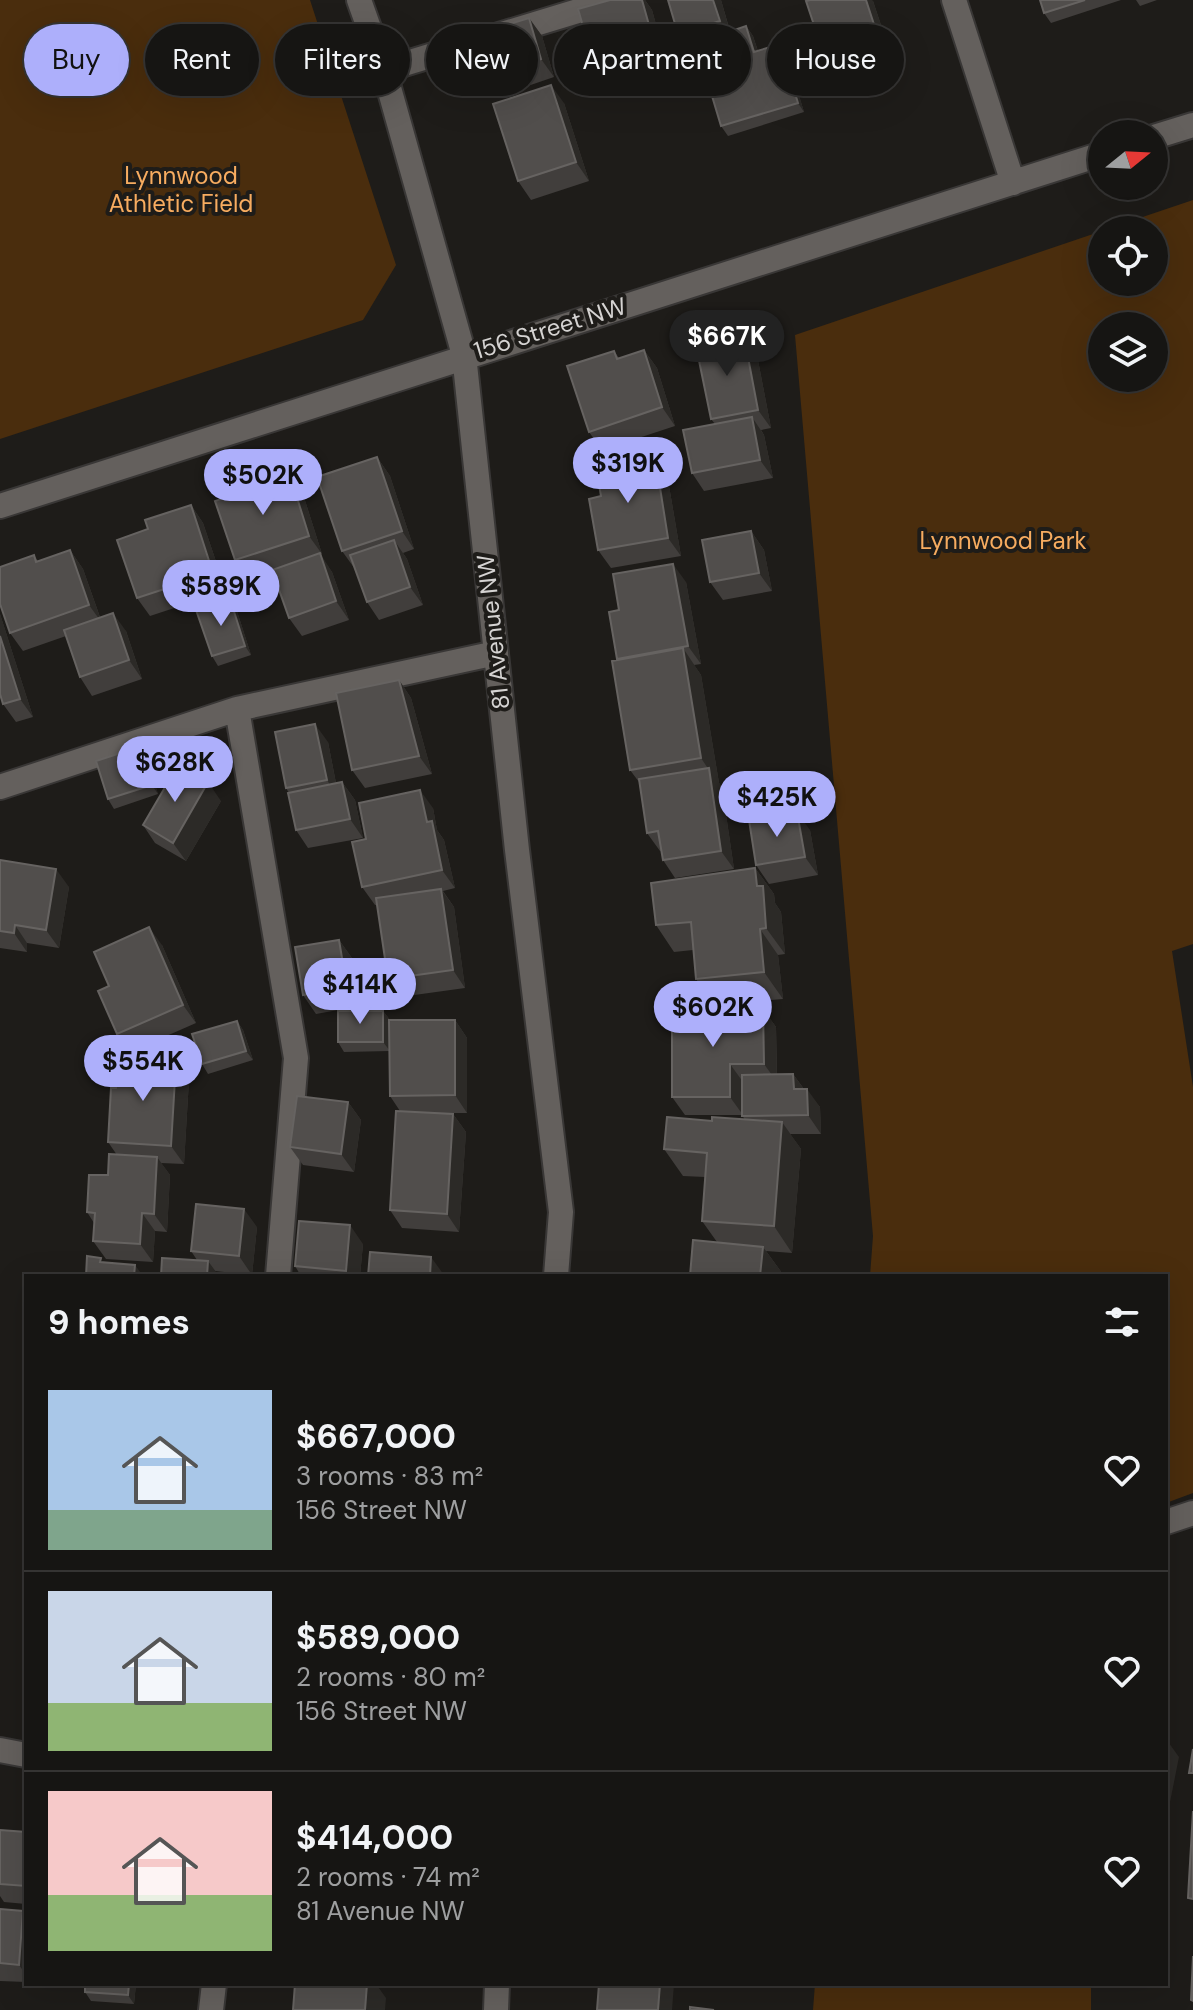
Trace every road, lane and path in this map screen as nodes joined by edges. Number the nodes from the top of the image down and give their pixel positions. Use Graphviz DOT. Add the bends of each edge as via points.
graph roads {
  1 [pos="359,0"];
  2 [pos="614,0"];
  3 [pos="954,0"];
  4 [pos="368,24"];
  5 [pos="410,62"];
  6 [pos="391,96"];
  7 [pos="1193,125"];
  8 [pos="1168,133"];
  9 [pos="1088,159"];
  10 [pos="1013,183"];
  11 [pos="464,355"];
  12 [pos="0,506"];
  13 [pos="496,653"];
  14 [pos="237,709"];
  15 [pos="0,787"];
  16 [pos="278,1274"];
  17 [pos="556,1274"];
  18 [pos="1193,1513"];
  19 [pos="1168,1521"];
  20 [pos="0,1750"];
  21 [pos="24,1755"];
  22 [pos="214,1986"];
  23 [pos="497,1986"];
  24 [pos="211,2010"];
  25 [pos="496,2010"];
  1 -- 4 [label="street, 81 Avenue NW"];
  2 -- 5 [label="street"];
  3 -- 10 [label="street"];
  6 -- 11 [label="street, 81 Avenue NW"];
  7 -- 8 [label="street"];
  9 -- 10 [label="street, 156 Street NW"];
  10 -- 11 [label="street, 156 Street NW"];
  11 -- 12 [label="street, 156 Street NW"];
  11 -- 13 [label="street, 81 Avenue NW"];
  13 -- 14 [label="street"];
  13 -- 17 [label="street, 81 Avenue NW" via="561,1212"];
  14 -- 15 [label="street"];
  14 -- 16 [label="street" via="296,1058"];
  18 -- 19 [label="street"];
  20 -- 21 [label="street"];
  22 -- 24 [label="street"];
  23 -- 25 [label="street"];
}
